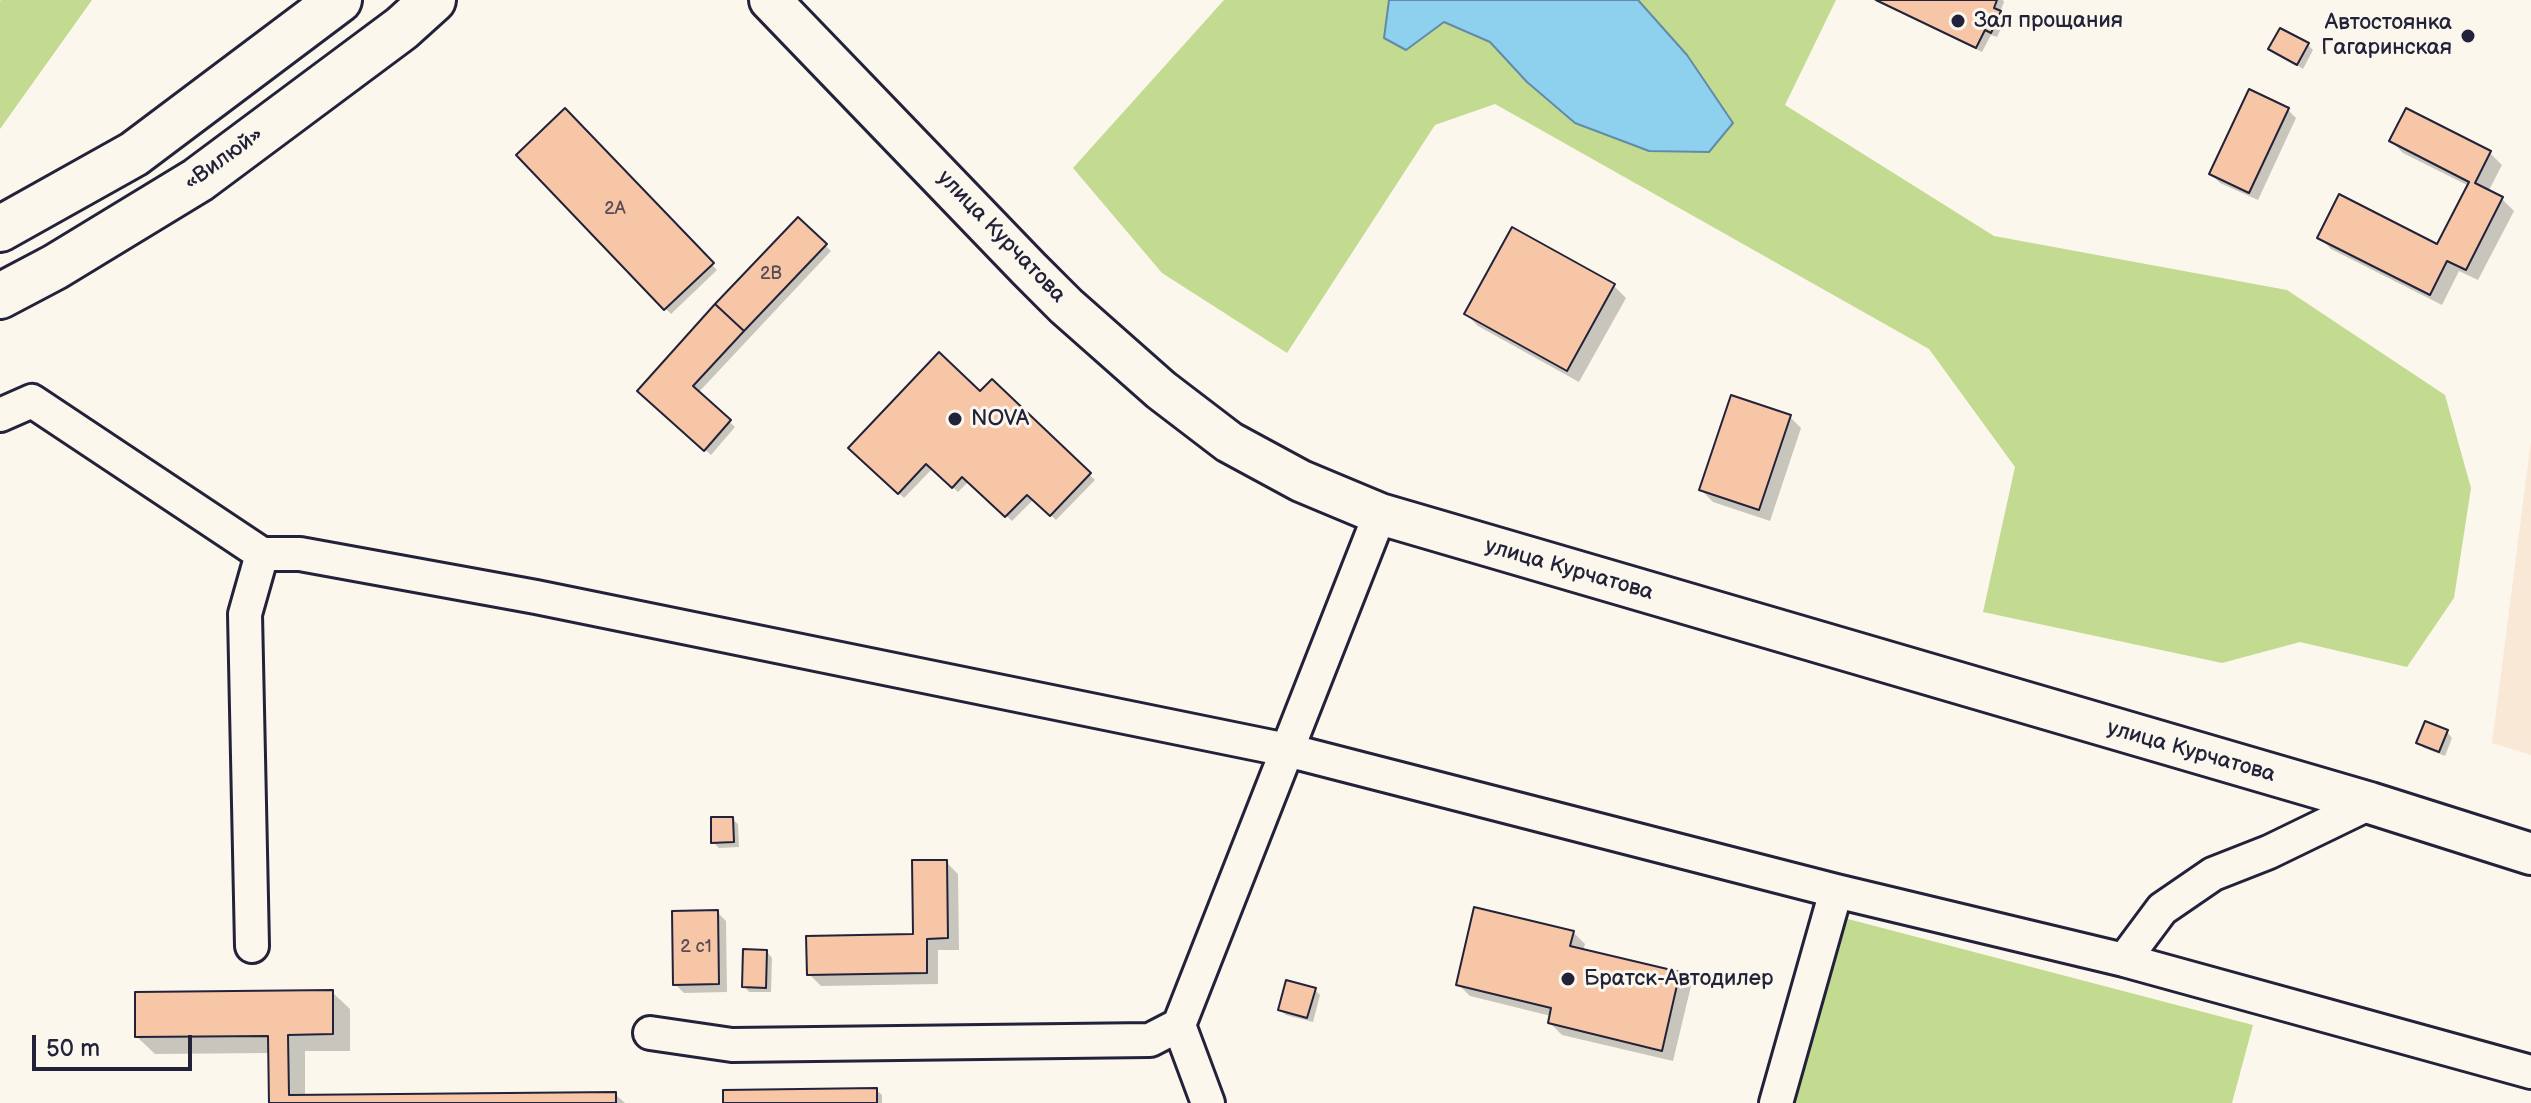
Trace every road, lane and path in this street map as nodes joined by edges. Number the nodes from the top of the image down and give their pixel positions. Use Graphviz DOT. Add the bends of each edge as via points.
graph roads {
  1 [pos="339,0"];
  2 [pos="433,0"];
  3 [pos="770,0"];
  4 [pos="0,229"];
  5 [pos="0,296"];
  6 [pos="0,415"];
  7 [pos="1380,514"];
  8 [pos="262,554"];
  9 [pos="1287,750"];
  10 [pos="2370,803"];
  11 [pos="2531,854"];
  12 [pos="1836,891"];
  13 [pos="252,946"];
  14 [pos="2124,960"];
  15 [pos="1179,1025"];
  16 [pos="650,1033"];
  17 [pos="2531,1072"];
  18 [pos="1208,1103"];
  19 [pos="1776,1103"];
  1 -- 4 [label="highway" via="134,154"];
  2 -- 5 [label="highway, «Вилюй»" via="198,180"];
  3 -- 7 [label="main road, улица Курчатова" via="1066,306 1161,390 1229,442 1301,481"];
  6 -- 8 [label="street" via="32,401"];
  7 -- 9 [label="street"];
  7 -- 10 [label="main road, улица Курчатова"];
  8 -- 9 [label="street" via="300,554 536,597"];
  8 -- 13 [label="street" via="245,614"];
  9 -- 12 [label="street"];
  9 -- 15 [label="street"];
  10 -- 11 [label="main road, улица Курчатова"];
  10 -- 14 [label="street" via="2213,874 2162,909"];
  12 -- 14 [label="street"];
  12 -- 19 [label="street"];
  14 -- 17 [label="street"];
  15 -- 16 [label="street" via="1150,1040 732,1045"];
  15 -- 18 [label="street"];
}
